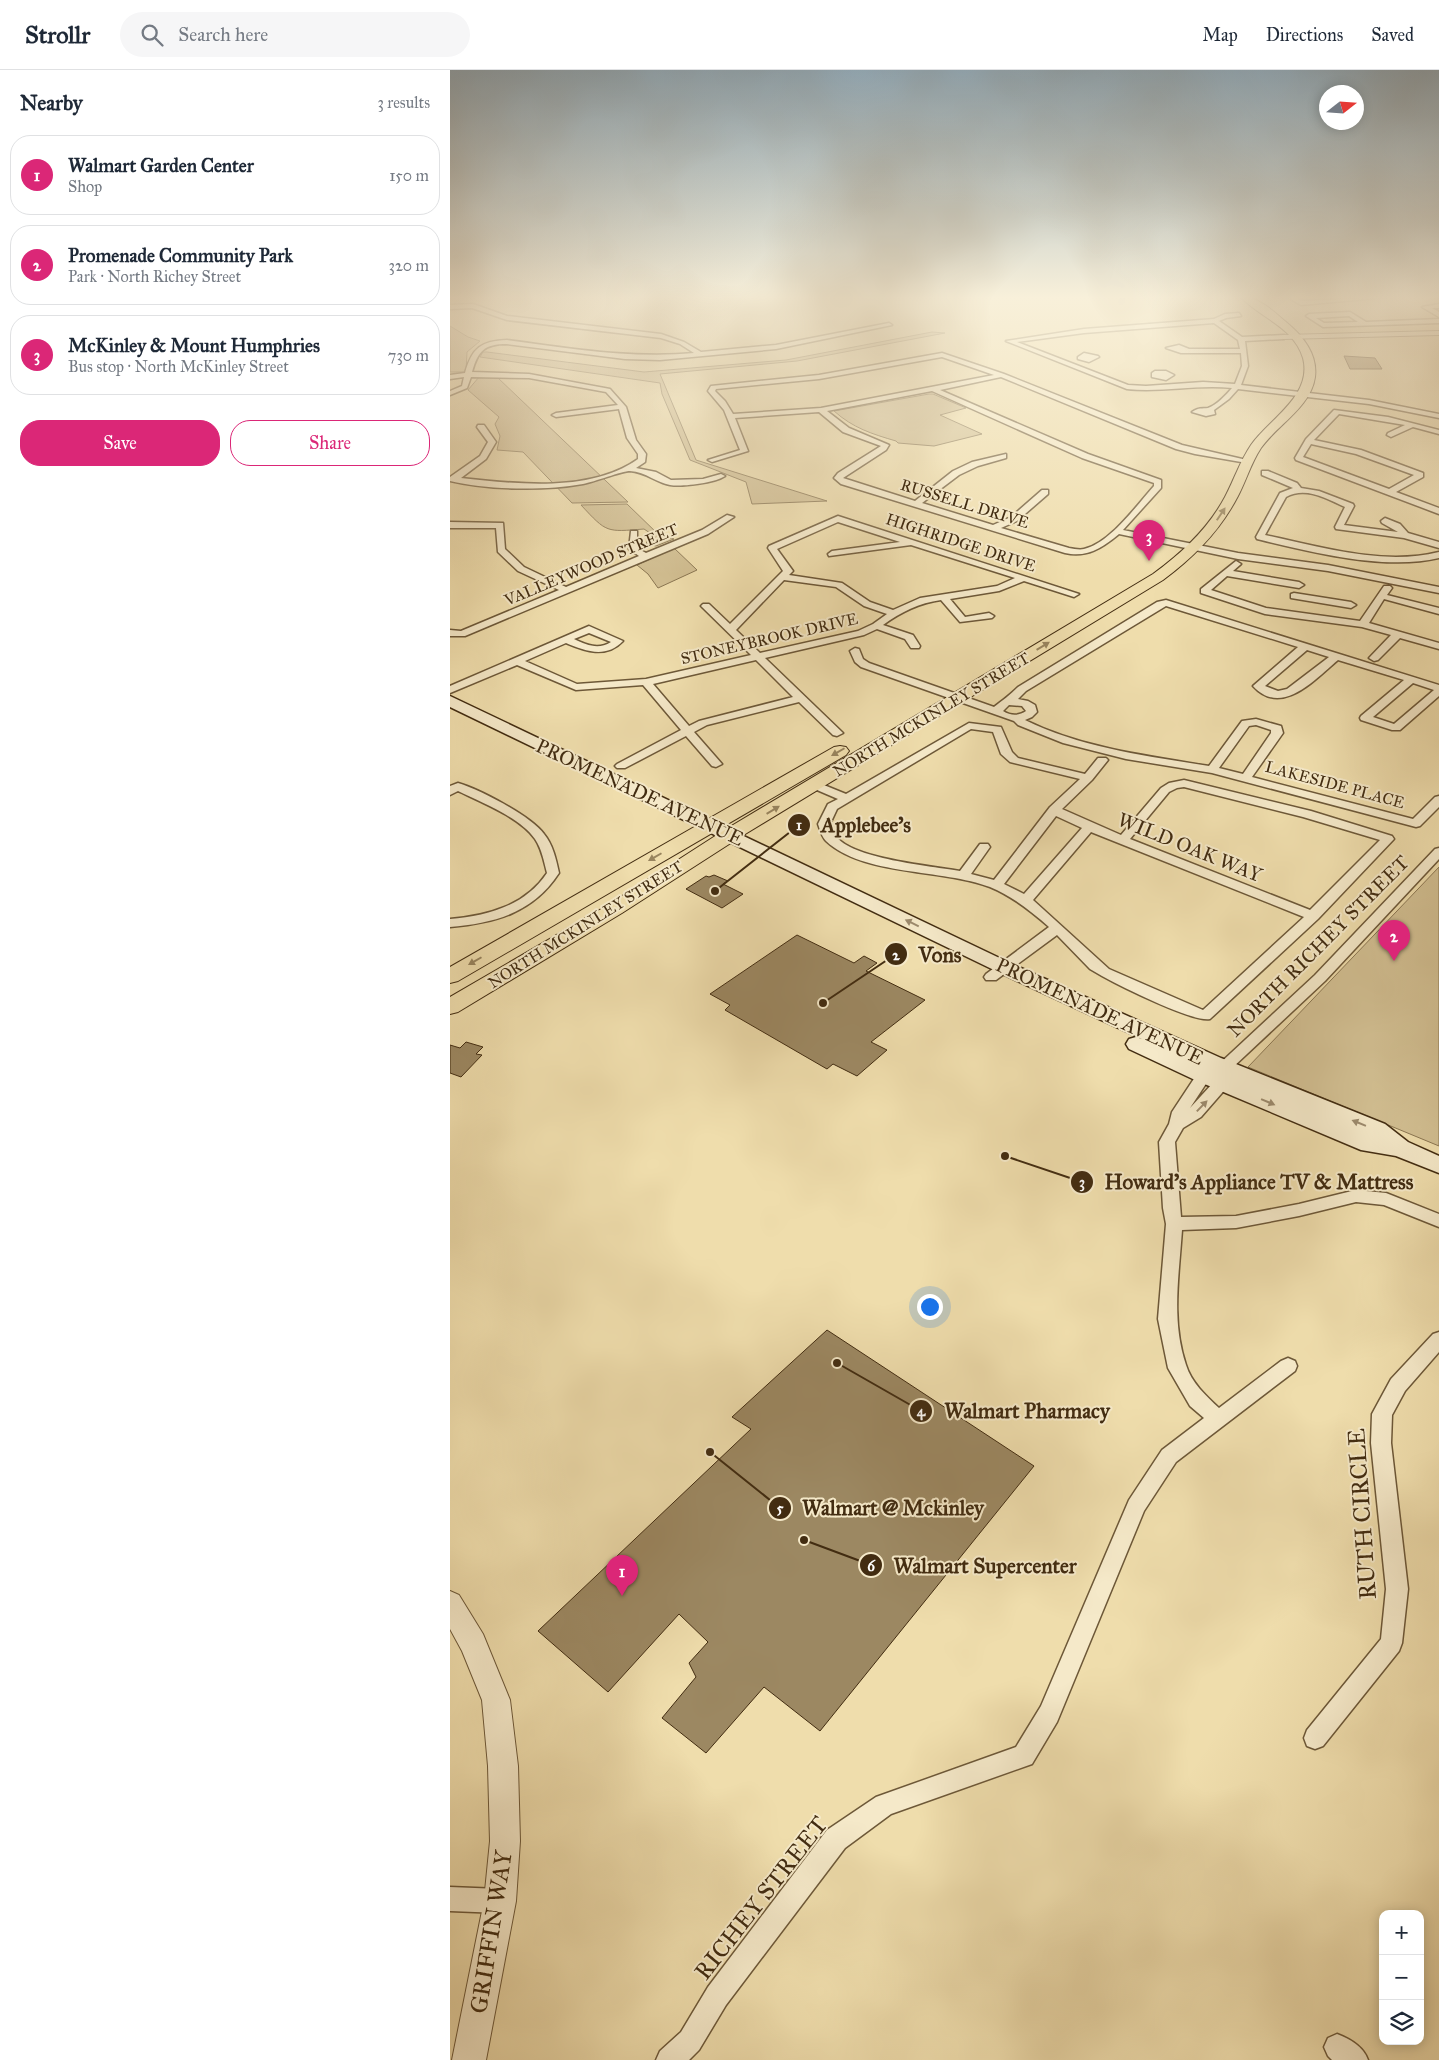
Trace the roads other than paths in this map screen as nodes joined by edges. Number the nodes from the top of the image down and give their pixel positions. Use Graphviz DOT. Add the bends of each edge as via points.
graph roads {
  1 [pos="607,390"];
  2 [pos="712,390"];
  3 [pos="935,390"];
  4 [pos="1038,390"];
  5 [pos="1235,390"];
  6 [pos="1290,390"];
  7 [pos="1293,390"];
  8 [pos="1304,390"];
  9 [pos="1302,394"];
  10 [pos="622,407"];
  11 [pos="821,410"];
  12 [pos="1209,410"];
  13 [pos="556,415"];
  14 [pos="730,416"];
  15 [pos="1439,416"];
  16 [pos="1413,424"];
  17 [pos="481,427"];
  18 [pos="1251,432"];
  19 [pos="1439,432"];
  20 [pos="1391,435"];
  21 [pos="1309,441"];
  22 [pos="1241,445"];
  23 [pos="1002,456"];
  24 [pos="712,460"];
  25 [pos="1241,460"];
  26 [pos="630,469"];
  27 [pos="1228,473"];
  28 [pos="1265,473"];
  29 [pos="721,476"];
  30 [pos="451,480"];
  31 [pos="1299,490"];
  32 [pos="1045,492"];
  33 [pos="1390,492"];
  34 [pos="916,504"];
  35 [pos="1212,504"];
  36 [pos="1439,512"];
  37 [pos="730,517"];
  38 [pos="1385,521"];
  39 [pos="450,525"];
  40 [pos="996,528"];
  41 [pos="1117,531"];
  42 [pos="634,534"];
  43 [pos="1405,535"];
  44 [pos="912,542"];
  45 [pos="1439,544"];
  46 [pos="1188,545"];
  47 [pos="1332,551"];
  48 [pos="832,554"];
  49 [pos="1439,554"];
  50 [pos="646,557"];
  51 [pos="1236,564"];
  52 [pos="1328,568"];
  53 [pos="1225,573"];
  54 [pos="1304,575"];
  55 [pos="783,578"];
  56 [pos="1023,578"];
  57 [pos="1388,587"];
  58 [pos="1439,590"];
  59 [pos="568,591"];
  60 [pos="1074,594"];
  61 [pos="1294,596"];
  62 [pos="1382,596"];
  63 [pos="943,597"];
  64 [pos="1351,605"];
  65 [pos="706,606"];
  66 [pos="1439,611"];
  67 [pos="894,613"];
  68 [pos="1286,613"];
  69 [pos="989,616"];
  70 [pos="1362,624"];
  71 [pos="876,626"];
  72 [pos="730,630"];
  73 [pos="450,633"];
  74 [pos="1399,633"];
  75 [pos="839,638"];
  76 [pos="566,640"];
  77 [pos="915,646"];
  78 [pos="1439,646"];
  79 [pos="1304,647"];
  80 [pos="757,656"];
  81 [pos="1336,656"];
  82 [pos="1374,658"];
  83 [pos="517,661"];
  84 [pos="1412,679"];
  85 [pos="646,682"];
  86 [pos="1439,689"];
  87 [pos="450,690"];
  88 [pos="949,696"];
  89 [pos="801,698"];
  90 [pos="450,701"];
  91 [pos="1012,702"];
  92 [pos="998,712"];
  93 [pos="450,713"];
  94 [pos="1016,718"];
  95 [pos="687,730"];
  96 [pos="837,733"];
  97 [pos="1102,760"];
  98 [pos="716,764"];
  99 [pos="621,766"];
  100 [pos="1212,770"];
  101 [pos="1088,778"];
  102 [pos="1246,778"];
  103 [pos="814,785"];
  104 [pos="450,791"];
  105 [pos="846,798"];
  106 [pos="1439,800"];
  107 [pos="1054,810"];
  108 [pos="1090,827"];
  109 [pos="714,834"];
  110 [pos="1123,840"];
  111 [pos="984,847"];
  112 [pos="1439,852"];
  113 [pos="963,876"];
  114 [pos="996,886"];
  115 [pos="1026,900"];
  116 [pos="1313,916"];
  117 [pos="450,923"];
  118 [pos="1057,928"];
  119 [pos="997,972"];
  120 [pos="450,976"];
  121 [pos="450,1007"];
  122 [pos="1219,1072"];
  123 [pos="1177,1124"];
  124 [pos="1439,1165"];
  125 [pos="1439,1221"];
  126 [pos="1174,1224"];
  127 [pos="1439,1339"];
  128 [pos="1288,1366"];
  129 [pos="1218,1419"];
  130 [pos="450,1604"];
  131 [pos="1315,1738"];
  132 [pos="450,1899"];
  133 [pos="500,1901"];
  134 [pos="469,2060"];
  135 [pos="669,2060"];
  1 -- 10 [label="street" via="618,398"];
  2 -- 14 [label="street"];
  3 -- 11 [label="street"];
  3 -- 41 [label="street" via="1085,456 1158,482 1158,486"];
  4 -- 25 [label="street" via="1178,447"];
  5 -- 12 [label="street"];
  6 -- 18 [label="main road"];
  7 -- 9 [label="street"];
  8 -- 9 [label="main road, NORTH MCKINLEY STREET"];
  9 -- 15 [label="street" via="1397,406"];
  9 -- 25 [label="main road, NORTH MCKINLEY STREET"];
  10 -- 13 [label="street"];
  10 -- 26 [label="street" via="631,439 642,454 642,460"];
  11 -- 14 [label="street"];
  11 -- 34 [label="street, RUSSELL DRIVE" via="846,430 885,445 838,478"];
  14 -- 24 [label="street" via="744,451"];
  16 -- 19 [label="street"];
  16 -- 20 [label="street"];
  16 -- 21 [label="street" via="1337,412"];
  17 -- 30 [label="street" via="492,442 483,457"];
  21 -- 33 [label="street" via="1299,458"];
  21 -- 33 [label="street" via="1358,452 1420,475"];
  22 -- 25 [label="main road, NORTH MCKINLEY STREET"];
  23 -- 34 [label="street" via="956,473"];
  25 -- 27 [label="main road, NORTH MCKINLEY STREET"];
  46 -- 25 [label="main road, NORTH MCKINLEY STREET, one-way" via="1222,514"];
  26 -- 29 [label="street" via="653,474 670,483 703,481"];
  26 -- 30 [label="street" via="588,482 555,487"];
  28 -- 31 [label="street"];
  31 -- 43 [label="street" via="1350,506 1339,527"];
  31 -- 47 [label="street" via="1283,495 1260,537"];
  32 -- 40 [label="street" via="1014,519"];
  33 -- 36 [label="street"];
  34 -- 40 [label="street, RUSSELL DRIVE"];
  35 -- 46 [label="main road, NORTH MCKINLEY STREET"];
  37 -- 50 [label="street, VALLEYWOOD STREET" via="705,532"];
  38 -- 43 [label="street" via="1396,524"];
  39 -- 59 [label="street" via="500,525 501,550 514,563"];
  40 -- 41 [label="street, RUSSELL DRIVE" via="1068,551 1085,552 1096,548"];
  41 -- 46 [label="street"];
  42 -- 50 [label="street" via="633,549"];
  43 -- 45 [label="street"];
  44 -- 48 [label="street"];
  44 -- 55 [label="street, HIGHRIDGE DRIVE" via="838,519 772,548 788,571"];
  44 -- 56 [label="street, HIGHRIDGE DRIVE"];
  46 -- 54 [label="street"];
  46 -- 88 [label="main road, NORTH MCKINLEY STREET"];
  47 -- 49 [label="street" via="1399,561"];
  47 -- 52 [label="street"];
  50 -- 59 [label="street, VALLEYWOOD STREET"];
  51 -- 53 [label="street"];
  52 -- 54 [label="street"];
  52 -- 58 [label="street"];
  53 -- 54 [label="street"];
  53 -- 68 [label="street" via="1200,593 1265,611"];
  54 -- 61 [label="street"];
  55 -- 67 [label="street" via="839,584 867,604"];
  55 -- 72 [label="street"];
  56 -- 60 [label="street, HIGHRIDGE DRIVE"];
  56 -- 63 [label="street, STONEYBROOK DRIVE" via="999,588"];
  57 -- 62 [label="street"];
  59 -- 73 [label="street, VALLEYWOOD STREET" via="462,634"];
  61 -- 64 [label="street"];
  61 -- 68 [label="street"];
  62 -- 66 [label="street"];
  62 -- 70 [label="street"];
  63 -- 67 [label="street, STONEYBROOK DRIVE" via="923,600"];
  63 -- 69 [label="street" via="963,620"];
  65 -- 72 [label="street"];
  67 -- 71 [label="street, STONEYBROOK DRIVE"];
  68 -- 70 [label="street"];
  70 -- 74 [label="street"];
  71 -- 75 [label="street, STONEYBROOK DRIVE"];
  71 -- 77 [label="street" via="909,637"];
  72 -- 80 [label="street"];
  74 -- 78 [label="street"];
  74 -- 82 [label="street"];
  75 -- 80 [label="street, STONEYBROOK DRIVE"];
  75 -- 88 [label="street, LAKESIDE PLACE" via="864,665"];
  76 -- 83 [label="street"];
  79 -- 81 [label="street"];
  79 -- 81 [label="street" via="1258,686 1284,695"];
  79 -- 91 [label="street" via="1166,603 1160,604 1022,689"];
  80 -- 85 [label="street, STONEYBROOK DRIVE"];
  80 -- 89 [label="street"];
  81 -- 84 [label="street"];
  83 -- 85 [label="street, STONEYBROOK DRIVE" via="576,687"];
  83 -- 87 [label="street"];
  84 -- 86 [label="street"];
  84 -- 86 [label="street" via="1365,718 1396,728"];
  85 -- 95 [label="street"];
  88 -- 92 [label="street, LAKESIDE PLACE"];
  88 -- 103 [label="main road, NORTH MCKINLEY STREET"];
  88 -- 109 [label="main road, NORTH MCKINLEY STREET, one-way"];
  89 -- 95 [label="street"];
  89 -- 96 [label="street"];
  90 -- 109 [label="main road, PROMENADE AVENUE"];
  91 -- 92 [label="street" via="999,706"];
  91 -- 94 [label="street" via="1024,703 1032,710 1026,717"];
  92 -- 94 [label="street, LAKESIDE PLACE" via="1005,717"];
  93 -- 109 [label="main road, PROMENADE AVENUE"];
  94 -- 100 [label="street, LAKESIDE PLACE" via="1067,741"];
  95 -- 98 [label="street"];
  95 -- 99 [label="street"];
  97 -- 101 [label="street"];
  100 -- 102 [label="street, LAKESIDE PLACE"];
  100 -- 102 [label="street, LAKESIDE PLACE" via="1246,723 1256,722 1277,728"];
  101 -- 105 [label="street" via="1014,760 1007,754 997,729 969,726"];
  101 -- 107 [label="street"];
  102 -- 106 [label="street, LAKESIDE PLACE" via="1416,822"];
  103 -- 105 [label="street"];
  109 -- 103 [label="main road, NORTH MCKINLEY STREET, one-way"];
  104 -- 117 [label="street" via="458,787 469,792 536,831 546,847 553,873 547,885 500,914"];
  105 -- 113 [label="street" via="825,815 825,831 838,846 859,856"];
  107 -- 108 [label="street, WILD OAK WAY"];
  107 -- 114 [label="street"];
  108 -- 110 [label="street, WILD OAK WAY"];
  108 -- 115 [label="street"];
  109 -- 119 [label="main road, PROMENADE AVENUE"];
  109 -- 120 [label="main road, NORTH MCKINLEY STREET, one-way"];
  109 -- 121 [label="main road, NORTH MCKINLEY STREET" via="616,908"];
  110 -- 116 [label="street, WILD OAK WAY"];
  110 -- 116 [label="street" via="1165,790 1184,783 1307,814 1388,839"];
  111 -- 113 [label="street"];
  112 -- 122 [label="street, NORTH RICHEY STREET" via="1320,978"];
  113 -- 114 [label="street"];
  114 -- 115 [label="street"];
  115 -- 118 [label="street"];
  116 -- 118 [label="street" via="1205,1016 1157,998 1101,970"];
  118 -- 119 [label="street"];
  119 -- 122 [label="main road, PROMENADE AVENUE"];
  122 -- 123 [label="street" via="1180,1112"];
  123 -- 122 [label="street, one-way" via="1195,1113"];
  122 -- 124 [label="main road, PROMENADE AVENUE" via="1369,1144 1400,1148"];
  123 -- 126 [label="street" via="1167,1142"];
  125 -- 126 [label="street" via="1386,1199 1356,1196 1236,1222"];
  126 -- 129 [label="street" via="1167,1319 1177,1368 1197,1400"];
  127 -- 131 [label="street, RUTH CIRCLE" via="1398,1385 1382,1414 1381,1443 1397,1588 1391,1643"];
  128 -- 129 [label="street, RICHEY STREET"];
  129 -- 135 [label="street, RICHEY STREET" via="1169,1456 1136,1506 1049,1714 1024,1756 884,1805 836,1839 717,1996 690,2041"];
  130 -- 133 [label="street, GRIFFIN WAY" via="473,1643 496,1700 503,1766 505,1841"];
  132 -- 133 [label="street"];
  133 -- 134 [label="street, GRIFFIN WAY"];
}
